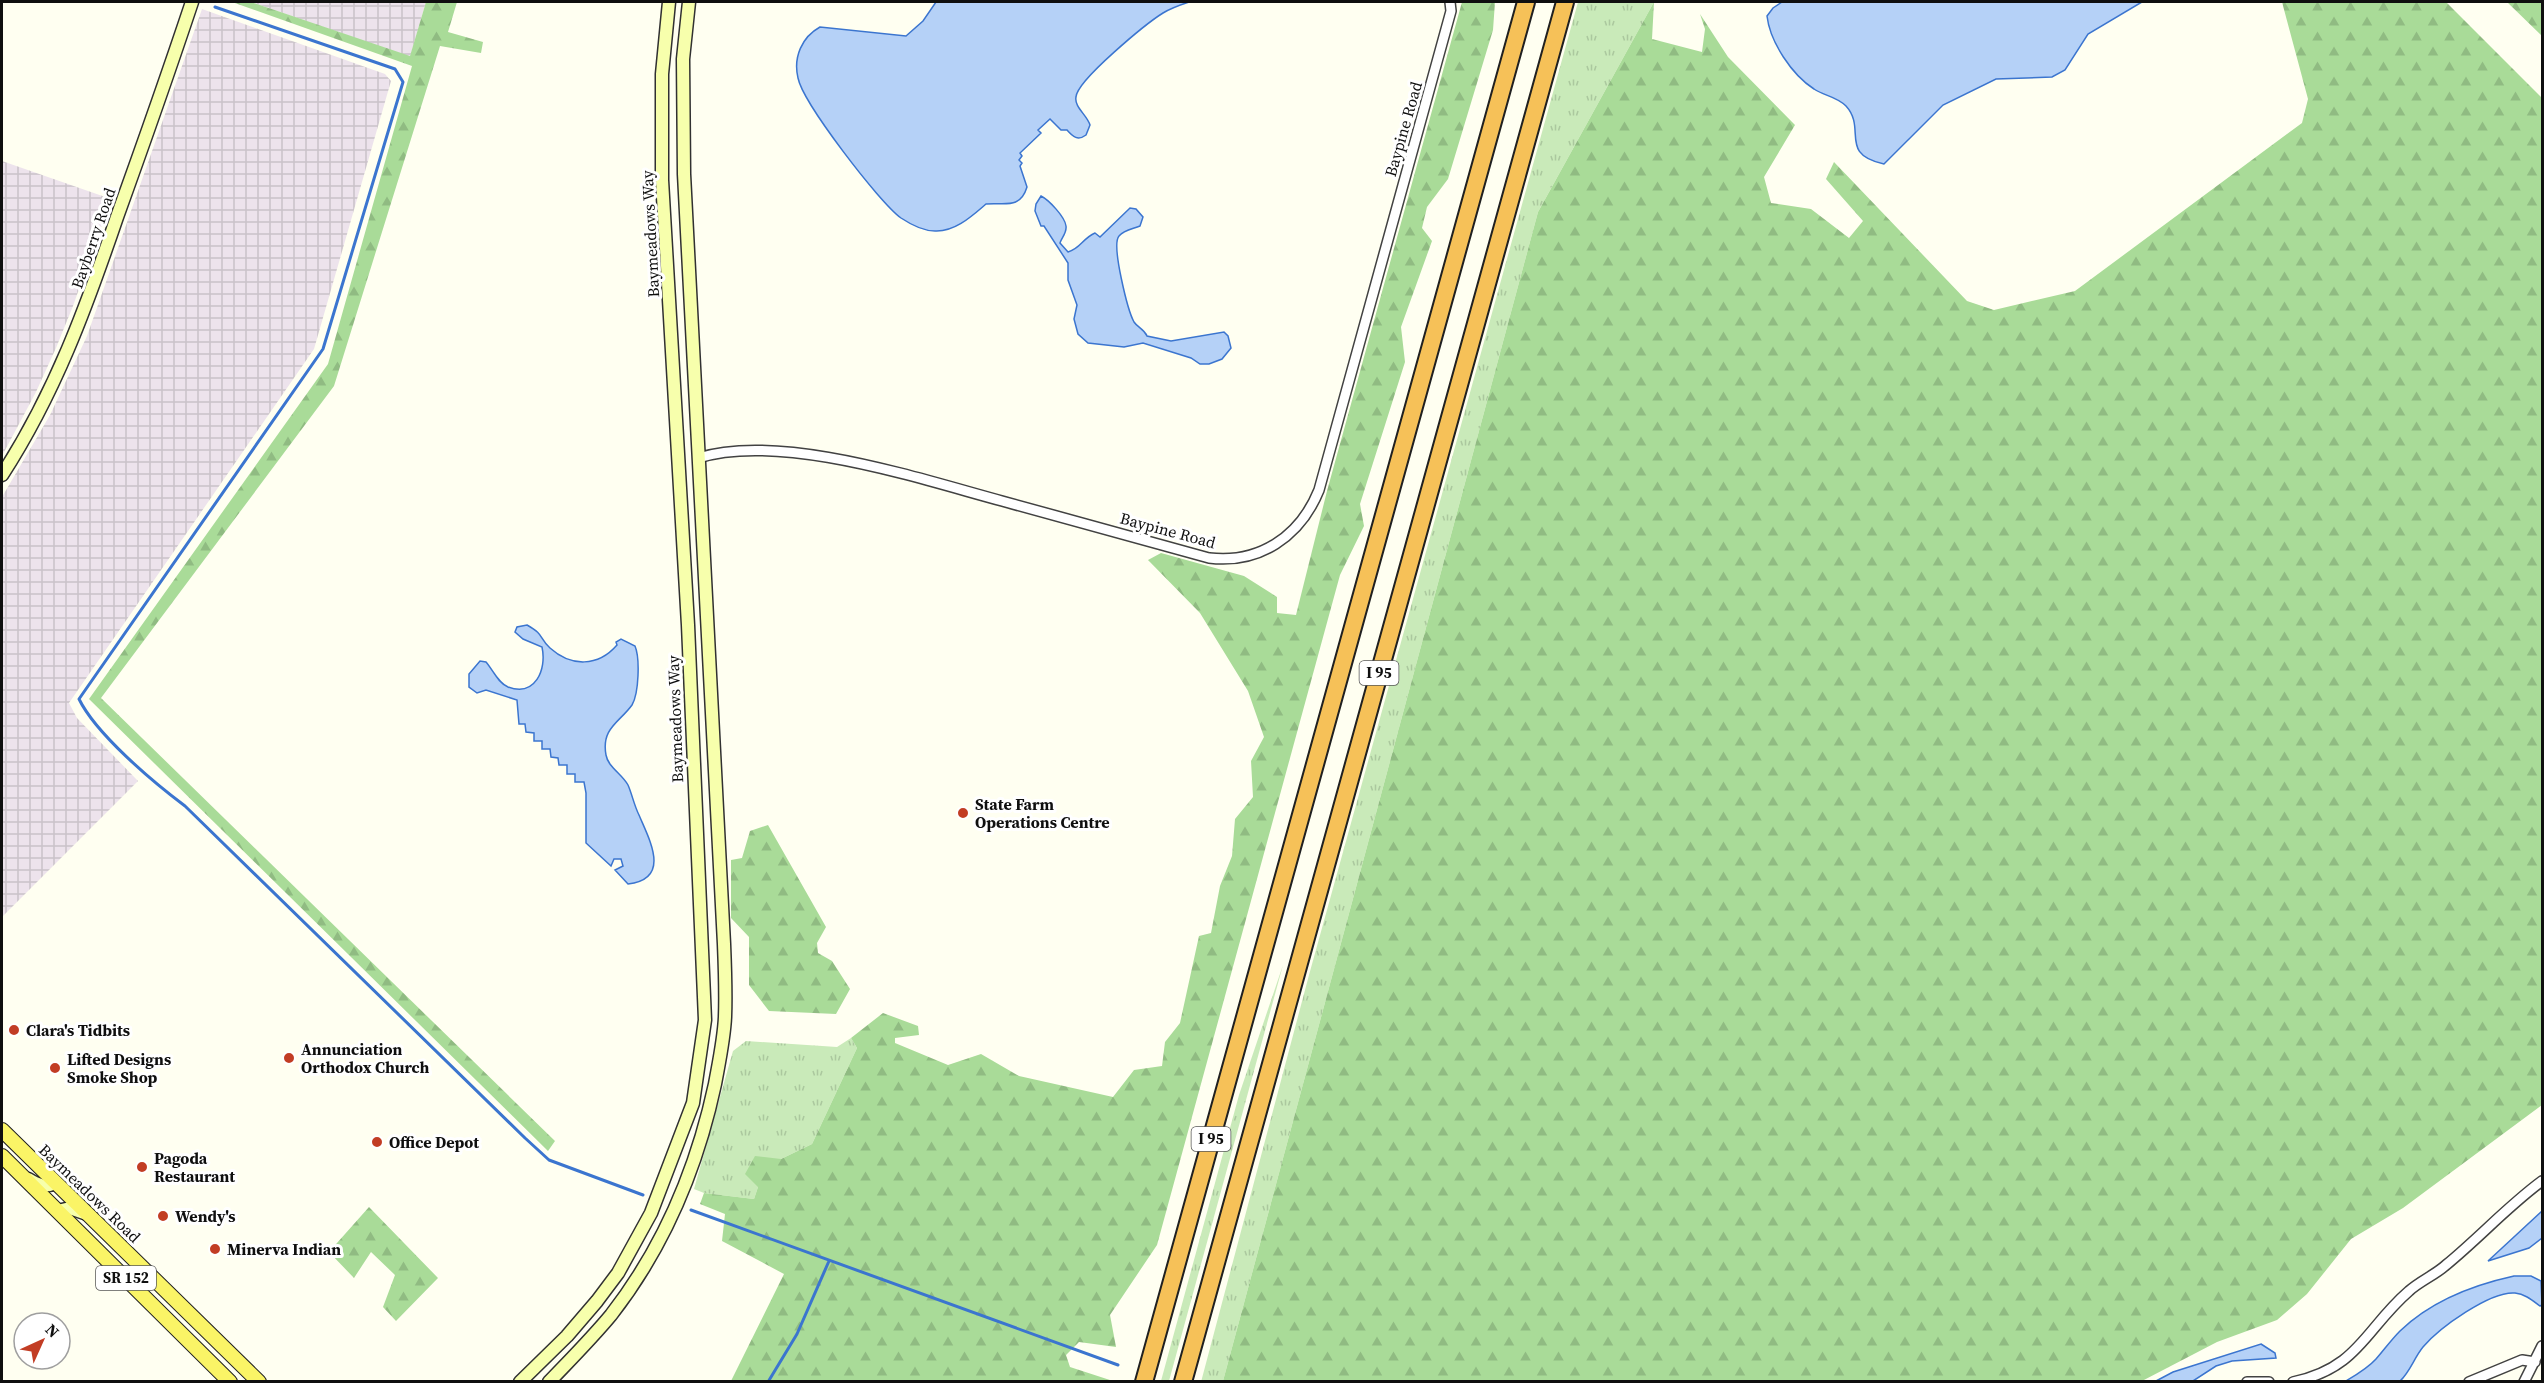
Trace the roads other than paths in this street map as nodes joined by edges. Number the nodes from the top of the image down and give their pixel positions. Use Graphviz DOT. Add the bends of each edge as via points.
graph roads {
  1 [pos="192,2"];
  2 [pos="669,2"];
  3 [pos="689,2"];
  4 [pos="1450,2"];
  5 [pos="1526,2"];
  6 [pos="1565,2"];
  7 [pos="699,458"];
  8 [pos="2,474"];
  9 [pos="2,1130"];
  10 [pos="2,1156"];
  11 [pos="21,1176"];
  12 [pos="2542,1181"];
  13 [pos="56,1183"];
  14 [pos="58,1211"];
  15 [pos="87,1214"];
  16 [pos="597,1300"];
  17 [pos="611,1314"];
  18 [pos="2542,1346"];
  19 [pos="2535,1362"];
  20 [pos="230,1382"];
  21 [pos="259,1382"];
  22 [pos="520,1382"];
  23 [pos="549,1382"];
  24 [pos="1144,1382"];
  25 [pos="1184,1382"];
  26 [pos="2247,1382"];
  27 [pos="2269,1382"];
  28 [pos="2293,1382"];
  29 [pos="2469,1382"];
  30 [pos="2524,1382"];
  1 -- 8 [label="street, Bayberry Road" via="81,322 53,383"];
  2 -- 16 [label="street, Baymeadows Way" via="662,74 662,180 688,625 705,1020 693,1103 678,1147 651,1213 618,1273"];
  3 -- 7 [label="street" via="682,132"];
  4 -- 7 [label="street, Baypine Road" via="1451,11 1319,490 1306,517 1272,547 1234,558 1209,558 848,461 751,450 718,452"];
  5 -- 24 [label="highway, I 95"];
  6 -- 25 [label="highway, I 95"];
  7 -- 17 [label="street" via="725,1018 708,1116 694,1164 645,1265"];
  9 -- 13 [label="main road, Baymeadows Road / SR 152"];
  10 -- 11 [label="main road, SR 152"];
  11 -- 13 [label="street" via="39,1185"];
  11 -- 14 [label="main road, SR 152"];
  12 -- 28 [label="street" via="2444,1268 2406,1293 2344,1361"];
  13 -- 15 [label="main road, Baymeadows Road / SR 152"];
  14 -- 15 [label="street" via="70,1208"];
  14 -- 20 [label="main road, SR 152"];
  15 -- 21 [label="main road, Baymeadows Road / SR 152"];
  16 -- 17 [label="street"];
  16 -- 22 [label="street, Baymeadows Way"];
  17 -- 23 [label="street"];
  18 -- 19 [label="street"];
  19 -- 29 [label="street" via="2523,1360"];
  19 -- 30 [label="street"];
  26 -- 27 [label="street"];
}
